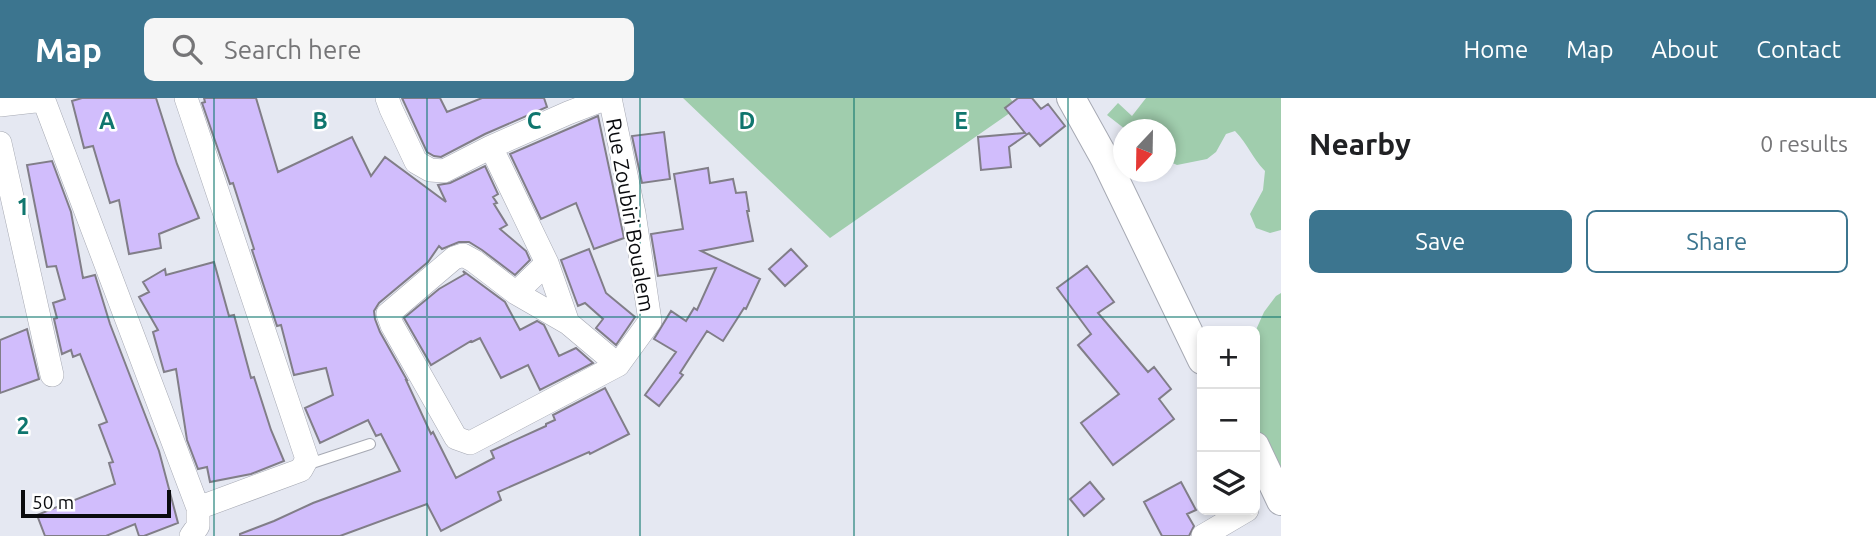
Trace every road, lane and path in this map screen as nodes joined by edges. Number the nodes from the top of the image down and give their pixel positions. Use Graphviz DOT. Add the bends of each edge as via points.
graph roads {
  1 [pos="186,98"];
  2 [pos="387,98"];
  3 [pos="608,98"];
  4 [pos="1071,98"];
  5 [pos="43,99"];
  6 [pos="0,105"];
  7 [pos="561,105"];
  8 [pos="0,143"];
  9 [pos="491,147"];
  10 [pos="547,263"];
  11 [pos="516,293"];
  12 [pos="568,323"];
  13 [pos="1197,350"];
  14 [pos="618,365"];
  15 [pos="52,376"];
  16 [pos="370,444"];
  17 [pos="1257,452"];
  18 [pos="305,465"];
  19 [pos="1271,500"];
  20 [pos="198,508"];
  21 [pos="1239,515"];
  22 [pos="191,536"];
  23 [pos="1203,536"];
  1 -- 18 [label="street" via="307,459"];
  2 -- 9 [label="street" via="416,162 430,170 444,171"];
  3 -- 7 [label="street"];
  3 -- 14 [label="street, Rue Zoubiri Boualem" via="634,213 650,321"];
  4 -- 13 [label="street"];
  5 -- 6 [label="street"];
  5 -- 20 [label="street"];
  7 -- 9 [label="street"];
  8 -- 15 [label="street"];
  9 -- 10 [label="street"];
  10 -- 11 [label="street"];
  10 -- 12 [label="street"];
  11 -- 12 [label="street, Rue Zoubiri Boualem"];
  11 -- 14 [label="street, Rue Zoubiri Boualem" via="463,255 388,314 456,438 470,443"];
  12 -- 14 [label="street, Rue Zoubiri Boualem"];
  16 -- 18 [label="lane"];
  17 -- 19 [label="street"];
  18 -- 20 [label="street"];
  20 -- 22 [label="street" via="198,526"];
  21 -- 23 [label="street"];
}
